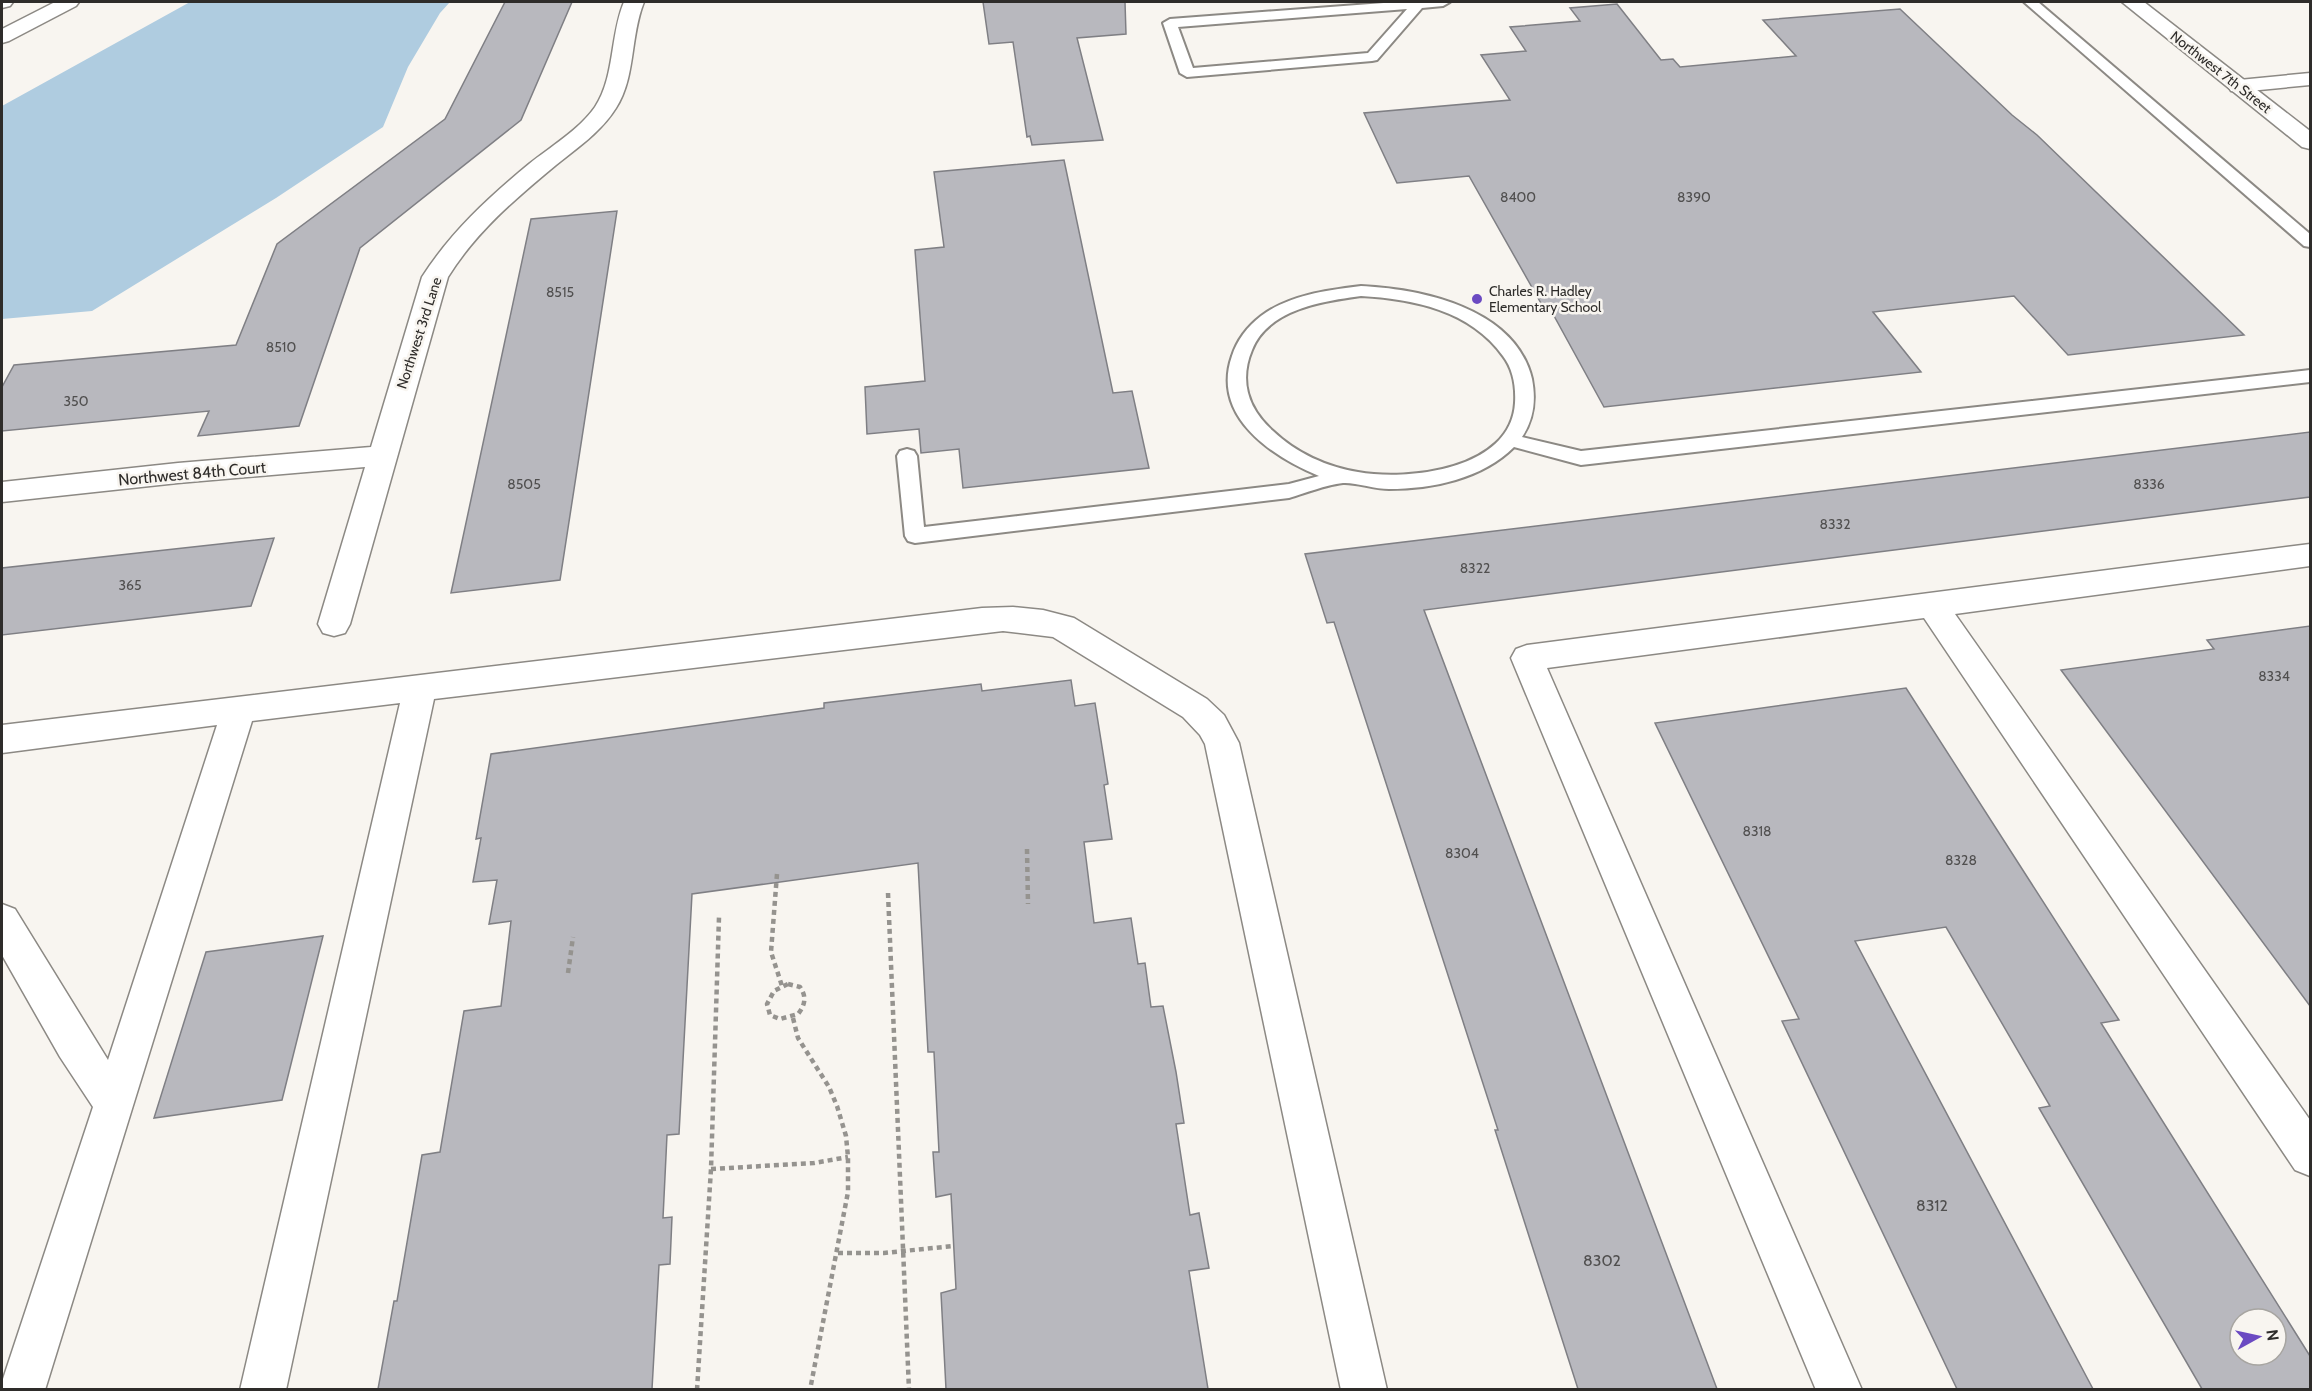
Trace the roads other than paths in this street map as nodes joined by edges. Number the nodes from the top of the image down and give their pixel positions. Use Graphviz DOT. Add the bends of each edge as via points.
graph roads {
  1 [pos="69,2"];
  2 [pos="634,2"];
  3 [pos="1443,2"];
  4 [pos="2030,2"];
  5 [pos="2132,2"];
  6 [pos="1419,3"];
  7 [pos="2,17"];
  8 [pos="26,24"];
  9 [pos="2,37"];
  10 [pos="2310,79"];
  11 [pos="2239,86"];
  12 [pos="2310,142"];
  13 [pos="2310,242"];
  14 [pos="2310,376"];
  15 [pos="1510,440"];
  16 [pos="382,456"];
  17 [pos="907,456"];
  18 [pos="1343,476"];
  19 [pos="2,492"];
  20 [pos="2310,555"];
  21 [pos="1932,605"];
  22 [pos="334,624"];
  23 [pos="420,688"];
  24 [pos="239,710"];
  25 [pos="2,739"];
  26 [pos="2,921"];
  27 [pos="114,1104"];
  28 [pos="2310,1155"];
  29 [pos="22,1389"];
  30 [pos="263,1389"];
  31 [pos="1364,1389"];
  32 [pos="1839,1389"];
  1 -- 8 [label="street"];
  2 -- 16 [label="street, Northwest 3rd Lane" via="624,29 618,75 606,107 580,135 481,217 462,236 439,270"];
  3 -- 6 [label="lane"];
  4 -- 13 [label="lane"];
  5 -- 11 [label="street, Northwest 7th Street"];
  6 -- 6 [label="lane" via="1230,19 1170,23 1187,73 1372,57"];
  7 -- 8 [label="street"];
  8 -- 9 [label="street"];
  10 -- 11 [label="street"];
  11 -- 12 [label="street, Northwest 7th Street"];
  14 -- 15 [label="lane" via="1581,458"];
  15 -- 18 [label="lane" via="1487,459 1457,473 1421,481 1382,482"];
  15 -- 18 [label="lane" via="1523,418 1527,395 1522,371 1508,348 1487,328 1461,312 1429,300 1373,291 1328,294 1272,315 1252,333 1239,354 1235,377 1240,401 1249,417 1277,446 1307,464"];
  16 -- 19 [label="street, Northwest 84th Court"];
  16 -- 22 [label="street, Northwest 3rd Lane"];
  17 -- 18 [label="lane" via="915,537 1290,491"];
  20 -- 21 [label="street"];
  21 -- 28 [label="street"];
  21 -- 32 [label="street" via="1527,658"];
  23 -- 24 [label="street"];
  23 -- 30 [label="street"];
  23 -- 31 [label="street" via="1012,618 1063,627 1195,708 1212,725 1222,743"];
  24 -- 25 [label="street"];
  24 -- 27 [label="street"];
  26 -- 27 [label="street"];
  27 -- 29 [label="street"];
}
